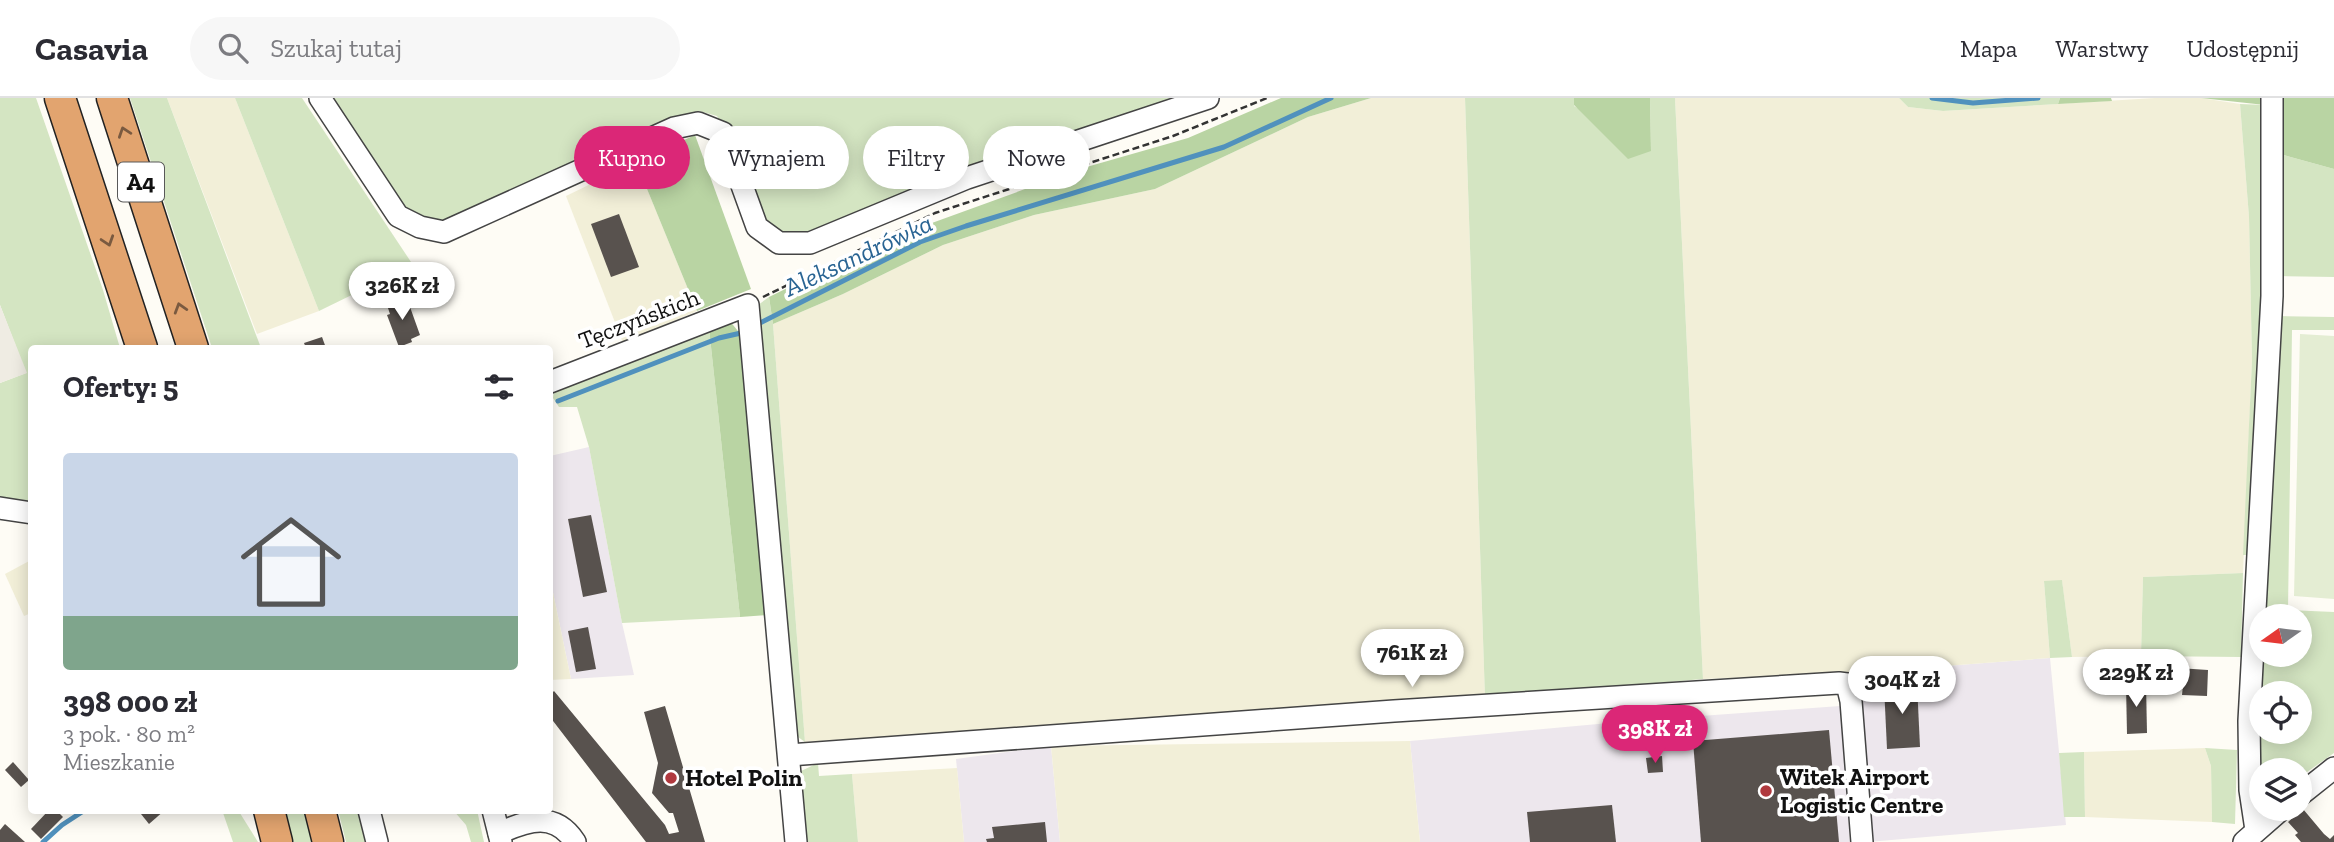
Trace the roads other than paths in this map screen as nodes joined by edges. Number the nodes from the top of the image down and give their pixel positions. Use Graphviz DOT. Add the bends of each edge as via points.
graph roads {
  1 [pos="60,98"];
  2 [pos="112,98"];
  3 [pos="320,98"];
  4 [pos="1208,98"];
  5 [pos="2272,98"];
  6 [pos="141,345"];
  7 [pos="191,345"];
  8 [pos="553,381"];
  9 [pos="0,508"];
  10 [pos="28,512"];
  11 [pos="789,755"];
  12 [pos="2334,768"];
  13 [pos="2312,785"];
  14 [pos="270,814"];
  15 [pos="321,814"];
  16 [pos="370,814"];
  17 [pos="494,814"];
  18 [pos="2268,821"];
  19 [pos="2250,836"];
  20 [pos="500,837"];
  21 [pos="277,842"];
  22 [pos="328,842"];
  23 [pos="377,842"];
  24 [pos="575,842"];
  25 [pos="796,842"];
  26 [pos="1862,842"];
  1 -- 6 [label="highway, A4, one-way"];
  7 -- 2 [label="highway, A4, one-way"];
  3 -- 4 [label="street" via="398,216 420,227 444,232 674,128 698,122 723,134 757,227 779,243 810,243 967,178"];
  5 -- 19 [label="street" via="2272,296 2249,721"];
  8 -- 11 [label="street, Tęczyńskich" via="748,305"];
  9 -- 10 [label="street"];
  11 -- 25 [label="street"];
  11 -- 26 [label="street" via="1839,683 1847,684 1851,701"];
  12 -- 13 [label="street"];
  14 -- 21 [label="highway"];
  15 -- 22 [label="highway"];
  16 -- 23 [label="street"];
  17 -- 20 [label="street"];
  18 -- 19 [label="street"];
  20 -- 24 [label="street" via="527,821 552,822 566,829"];
}
